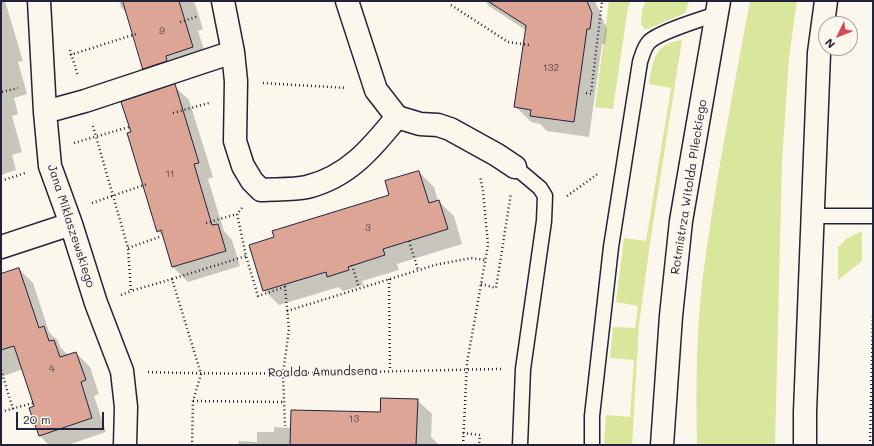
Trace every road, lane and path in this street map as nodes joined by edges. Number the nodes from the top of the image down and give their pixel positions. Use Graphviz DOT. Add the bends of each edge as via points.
graph roads {
  1 [pos="39,1"];
  2 [pos="223,1"];
  3 [pos="347,1"];
  4 [pos="451,1"];
  5 [pos="602,1"];
  6 [pos="826,1"];
  7 [pos="718,7"];
  8 [pos="196,17"];
  9 [pos="180,22"];
  10 [pos="136,34"];
  11 [pos="529,45"];
  12 [pos="69,48"];
  13 [pos="233,52"];
  14 [pos="71,54"];
  15 [pos="236,81"];
  16 [pos="376,90"];
  17 [pos="586,93"];
  18 [pos="85,100"];
  19 [pos="189,108"];
  20 [pos="45,112"];
  21 [pos="173,113"];
  22 [pos="397,117"];
  23 [pos="129,127"];
  24 [pos="96,136"];
  25 [pos="472,140"];
  26 [pos="515,167"];
  27 [pos="601,171"];
  28 [pos="147,184"];
  29 [pos="261,190"];
  30 [pos="113,196"];
  31 [pos="545,203"];
  32 [pos="237,214"];
  33 [pos="813,216"];
  34 [pos="873,216"];
  35 [pos="206,223"];
  36 [pos="71,224"];
  37 [pos="162,236"];
  38 [pos="409,241"];
  39 [pos="1,247"];
  40 [pos="128,248"];
  41 [pos="246,256"];
  42 [pos="485,260"];
  43 [pos="352,265"];
  44 [pos="418,270"];
  45 [pos="172,279"];
  46 [pos="389,279"];
  47 [pos="481,284"];
  48 [pos="359,288"];
  49 [pos="287,311"];
  50 [pos="873,313"];
  51 [pos="524,369"];
  52 [pos="1,370"];
  53 [pos="466,370"];
  54 [pos="122,371"];
  55 [pos="390,371"];
  56 [pos="201,374"];
  57 [pos="283,374"];
  58 [pos="194,401"];
  59 [pos="284,402"];
  60 [pos="33,403"];
  61 [pos="13,409"];
  62 [pos="1,412"];
  63 [pos="285,426"];
  64 [pos="463,434"];
  65 [pos="125,445"];
  66 [pos="192,445"];
  67 [pos="463,445"];
  68 [pos="479,445"];
  69 [pos="520,445"];
  70 [pos="592,445"];
  71 [pos="662,445"];
  72 [pos="805,445"];
  73 [pos="870,445"];
  1 -- 20 [label="street, Jana Miklaszewskiego"];
  2 -- 13 [label="street"];
  3 -- 16 [label="street"];
  4 -- 11 [label="path" via="451,5 508,42"];
  5 -- 17 [label="path" via="591,94"];
  6 -- 33 [label="street" via="819,53"];
  7 -- 70 [label="lane" via="649,42 640,62 614,226 592,416"];
  7 -- 71 [label="street, Rotmistrza Witolda Pileckiego" via="681,221"];
  8 -- 9 [label="path"];
  10 -- 14 [label="path"];
  12 -- 14 [label="path"];
  13 -- 15 [label="street"];
  13 -- 18 [label="street"];
  14 -- 18 [label="path"];
  15 -- 16 [label="path"];
  15 -- 29 [label="street" via="235,141 243,166 252,182"];
  16 -- 22 [label="street"];
  18 -- 20 [label="street"];
  18 -- 24 [label="path"];
  19 -- 21 [label="path"];
  20 -- 36 [label="street, Jana Miklaszewskiego" via="50,166"];
  22 -- 25 [label="street" via="420,124 438,125"];
  22 -- 29 [label="street" via="367,152 350,167 325,181 306,187"];
  23 -- 24 [label="path"];
  24 -- 30 [label="path"];
  25 -- 26 [label="street"];
  25 -- 42 [label="path" via="483,191 488,245"];
  26 -- 31 [label="lane" via="540,188 545,196"];
  26 -- 47 [label="path" via="496,288"];
  27 -- 31 [label="path" via="564,198"];
  28 -- 30 [label="path"];
  29 -- 32 [label="path"];
  30 -- 40 [label="path"];
  31 -- 51 [label="lane"];
  32 -- 35 [label="path"];
  32 -- 41 [label="path"];
  33 -- 34 [label="lane"];
  33 -- 72 [label="street"];
  36 -- 39 [label="street"];
  36 -- 54 [label="street, Jana Miklaszewskiego" via="96,303"];
  37 -- 40 [label="path"];
  38 -- 44 [label="path"];
  40 -- 45 [label="path" via="131,292"];
  41 -- 45 [label="path"];
  41 -- 49 [label="path" via="258,296 285,286"];
  42 -- 44 [label="path" via="471,258"];
  42 -- 47 [label="path"];
  43 -- 48 [label="path"];
  44 -- 46 [label="path"];
  45 -- 56 [label="path"];
  46 -- 48 [label="path"];
  46 -- 55 [label="path"];
  47 -- 53 [label="path"];
  48 -- 49 [label="path"];
  49 -- 57 [label="path" via="289,329"];
  50 -- 73 [label="path"];
  51 -- 53 [label="path, Roalda Amundsena"];
  51 -- 69 [label="lane"];
  52 -- 61 [label="path"];
  53 -- 55 [label="path, Roalda Amundsena"];
  53 -- 64 [label="path"];
  54 -- 56 [label="path, Roalda Amundsena"];
  54 -- 65 [label="street, Jana Miklaszewskiego" via="126,407"];
  55 -- 57 [label="path, Roalda Amundsena"];
  56 -- 57 [label="path, Roalda Amundsena"];
  56 -- 58 [label="path"];
  57 -- 59 [label="path"];
  58 -- 59 [label="path"];
  58 -- 66 [label="path"];
  59 -- 63 [label="path"];
  60 -- 61 [label="path"];
  61 -- 62 [label="path"];
  64 -- 67 [label="path"];
  64 -- 68 [label="path" via="480,435"];
}
